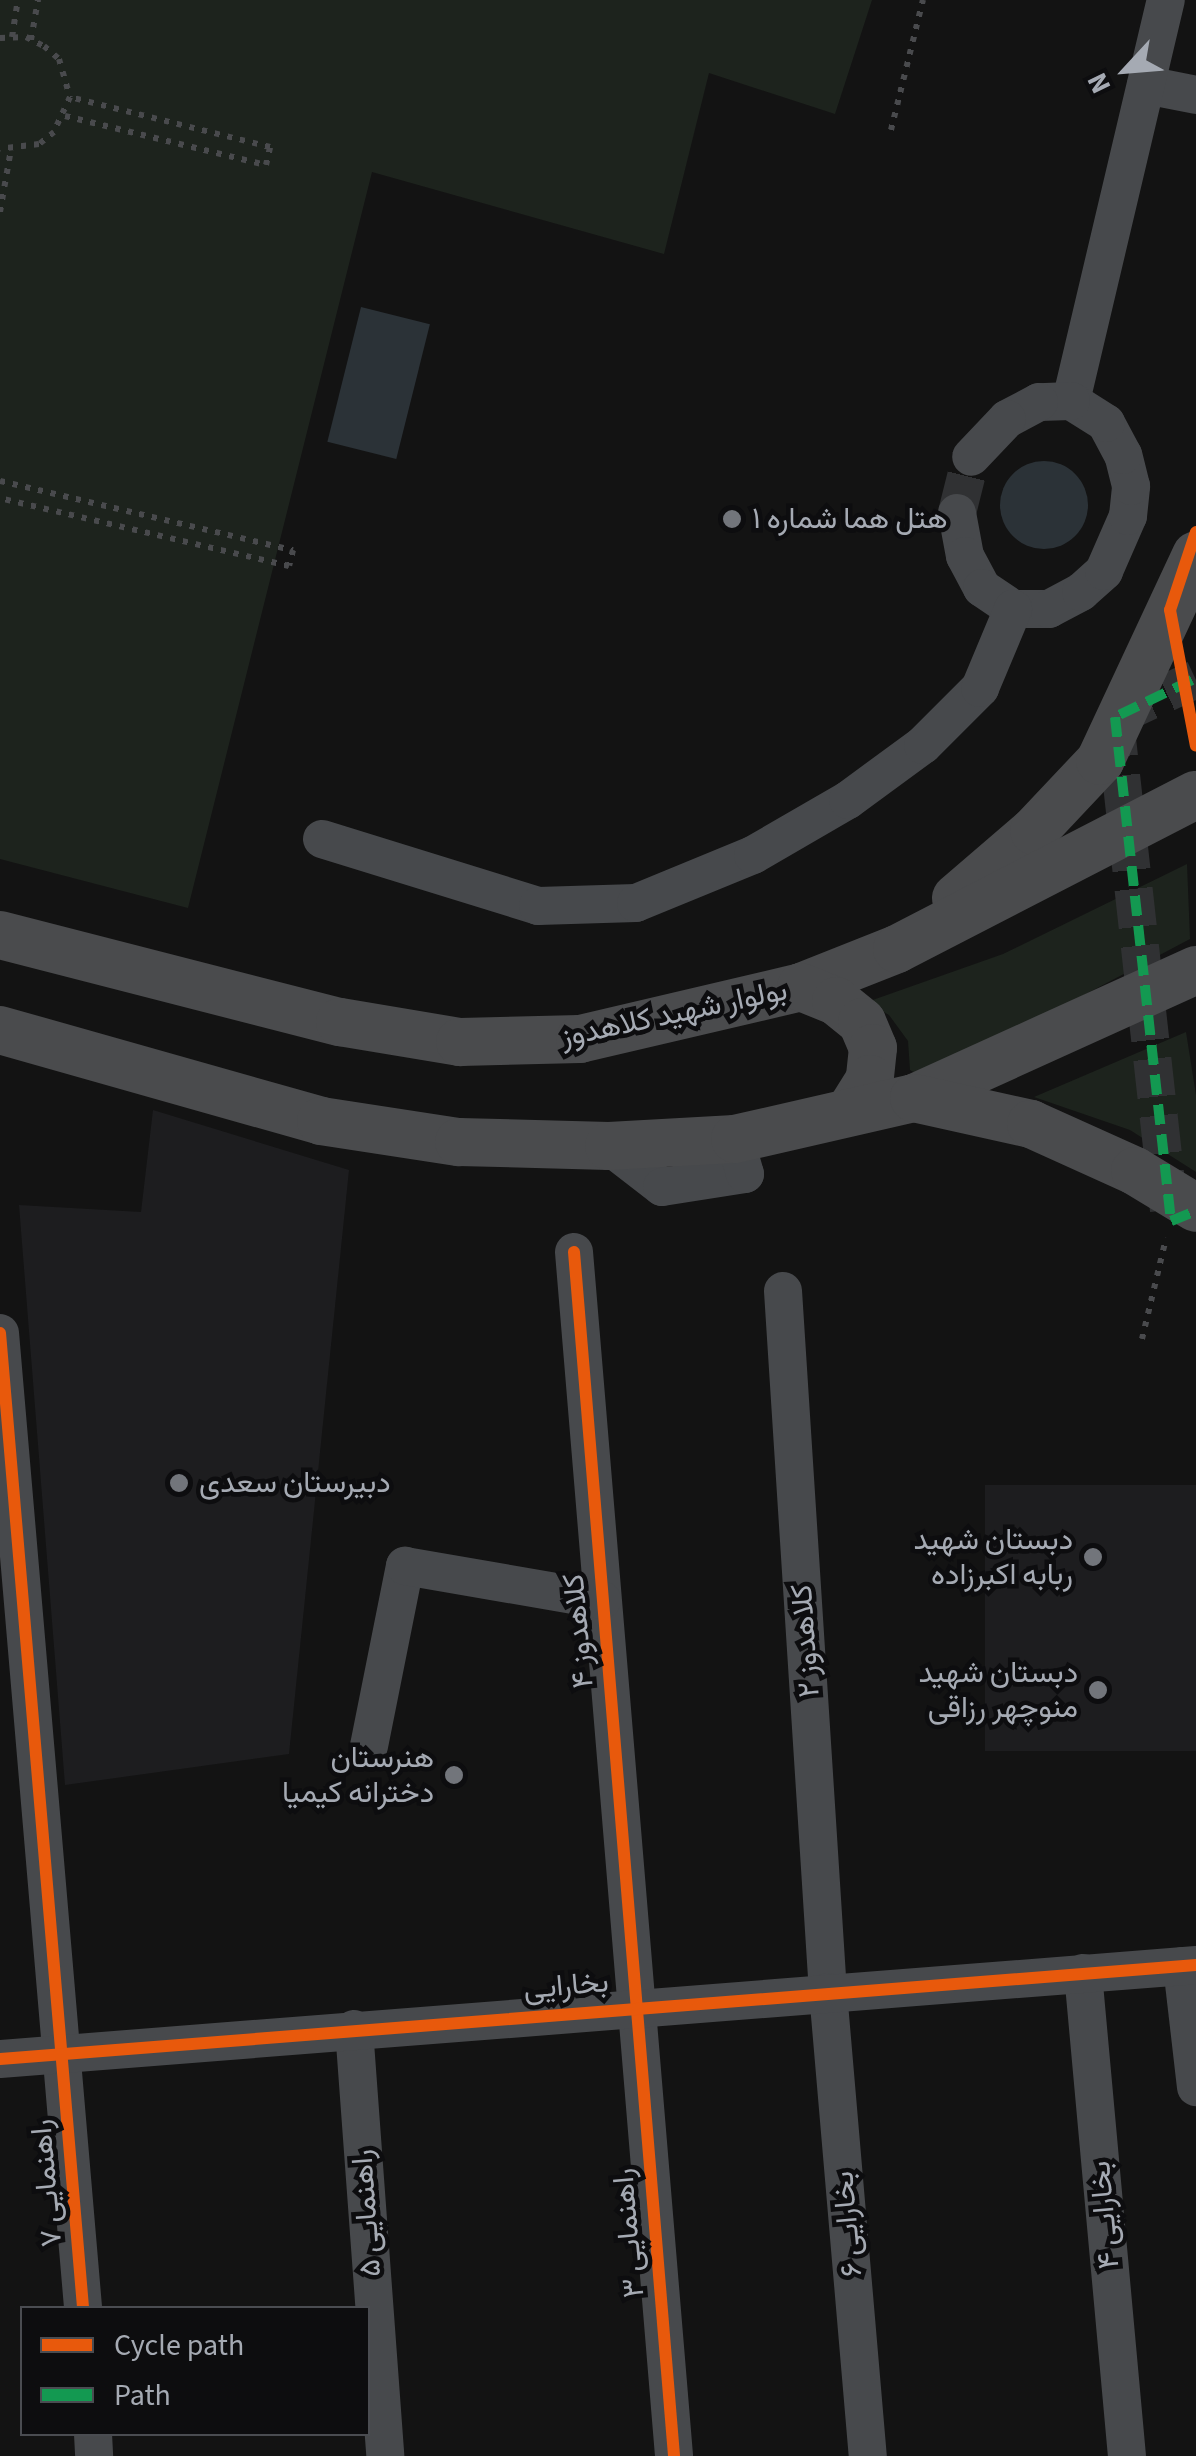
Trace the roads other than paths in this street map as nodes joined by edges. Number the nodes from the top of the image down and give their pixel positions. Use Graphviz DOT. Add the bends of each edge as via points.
graph roads {
  1 [pos="1166,0"];
  2 [pos="1146,85"];
  3 [pos="1196,94"];
  4 [pos="1072,401"];
  5 [pos="972,457"];
  6 [pos="956,514"];
  7 [pos="1196,555"];
  8 [pos="1012,609"];
  9 [pos="1196,796"];
  10 [pos="322,839"];
  11 [pos="0,934"];
  12 [pos="897,949"];
  13 [pos="1196,970"];
  14 [pos="801,987"];
  15 [pos="0,1030"];
  16 [pos="914,1098"];
  17 [pos="851,1110"];
  18 [pos="1183,1214"];
  19 [pos="574,1252"];
  20 [pos="783,1291"];
  21 [pos="0,1333"];
  22 [pos="602,1600"];
  23 [pos="368,1746"];
  24 [pos="1189,1965"];
  25 [pos="1084,1973"];
  26 [pos="828,1992"];
  27 [pos="634,2006"];
  28 [pos="354,2030"];
  29 [pos="62,2054"];
  30 [pos="0,2059"];
  31 [pos="1196,2087"];
  32 [pos="82,2306"];
  33 [pos="384,2456"];
  34 [pos="674,2456"];
  35 [pos="868,2456"];
  36 [pos="1127,2456"];
  1 -- 2 [label="street"];
  2 -- 3 [label="street"];
  2 -- 4 [label="street"];
  4 -- 5 [label="street" via="1039,402 1007,419"];
  4 -- 8 [label="street" via="1106,423 1122,455 1128,516 1104,571 1080,592 1049,609"];
  6 -- 8 [label="street" via="965,556 982,588"];
  7 -- 12 [label="main road" via="1100,761 1034,831"];
  8 -- 10 [label="street" via="980,688 923,745 753,855 636,904 538,906"];
  9 -- 12 [label="main road, بولوار شهید کلاهدوز"];
  11 -- 14 [label="main road, بولوار شهید کلاهدوز" via="340,1022 460,1042 580,1039"];
  12 -- 14 [label="main road, بولوار شهید کلاهدوز"];
  13 -- 16 [label="main road"];
  14 -- 17 [label="main road" via="836,1001 862,1022 872,1048 870,1078"];
  15 -- 17 [label="main road" via="321,1121 458,1142 609,1146 734,1139"];
  16 -- 17 [label="main road"];
  16 -- 18 [label="main road" via="1031,1124 1135,1171"];
  19 -- 22 [label="street, کلاهدوز ۴"];
  20 -- 26 [label="street, کلاهدوز ۲"];
  21 -- 29 [label="street, راهنمایی ۷"];
  22 -- 23 [label="street" via="405,1566"];
  22 -- 27 [label="street, کلاهدوز ۴"];
  24 -- 25 [label="street, بخارایی"];
  24 -- 31 [label="street"];
  25 -- 26 [label="street, بخارایی"];
  25 -- 36 [label="street, بخارایی ۴"];
  26 -- 27 [label="street, بخارایی"];
  26 -- 35 [label="street, بخارایی ۶"];
  27 -- 28 [label="street, بخارایی"];
  27 -- 34 [label="street, راهنمایی ۳"];
  28 -- 29 [label="street, بخارایی"];
  28 -- 33 [label="street, راهنمایی ۵"];
  29 -- 30 [label="street, بخارایی"];
  29 -- 32 [label="street, راهنمایی ۷"];
}
